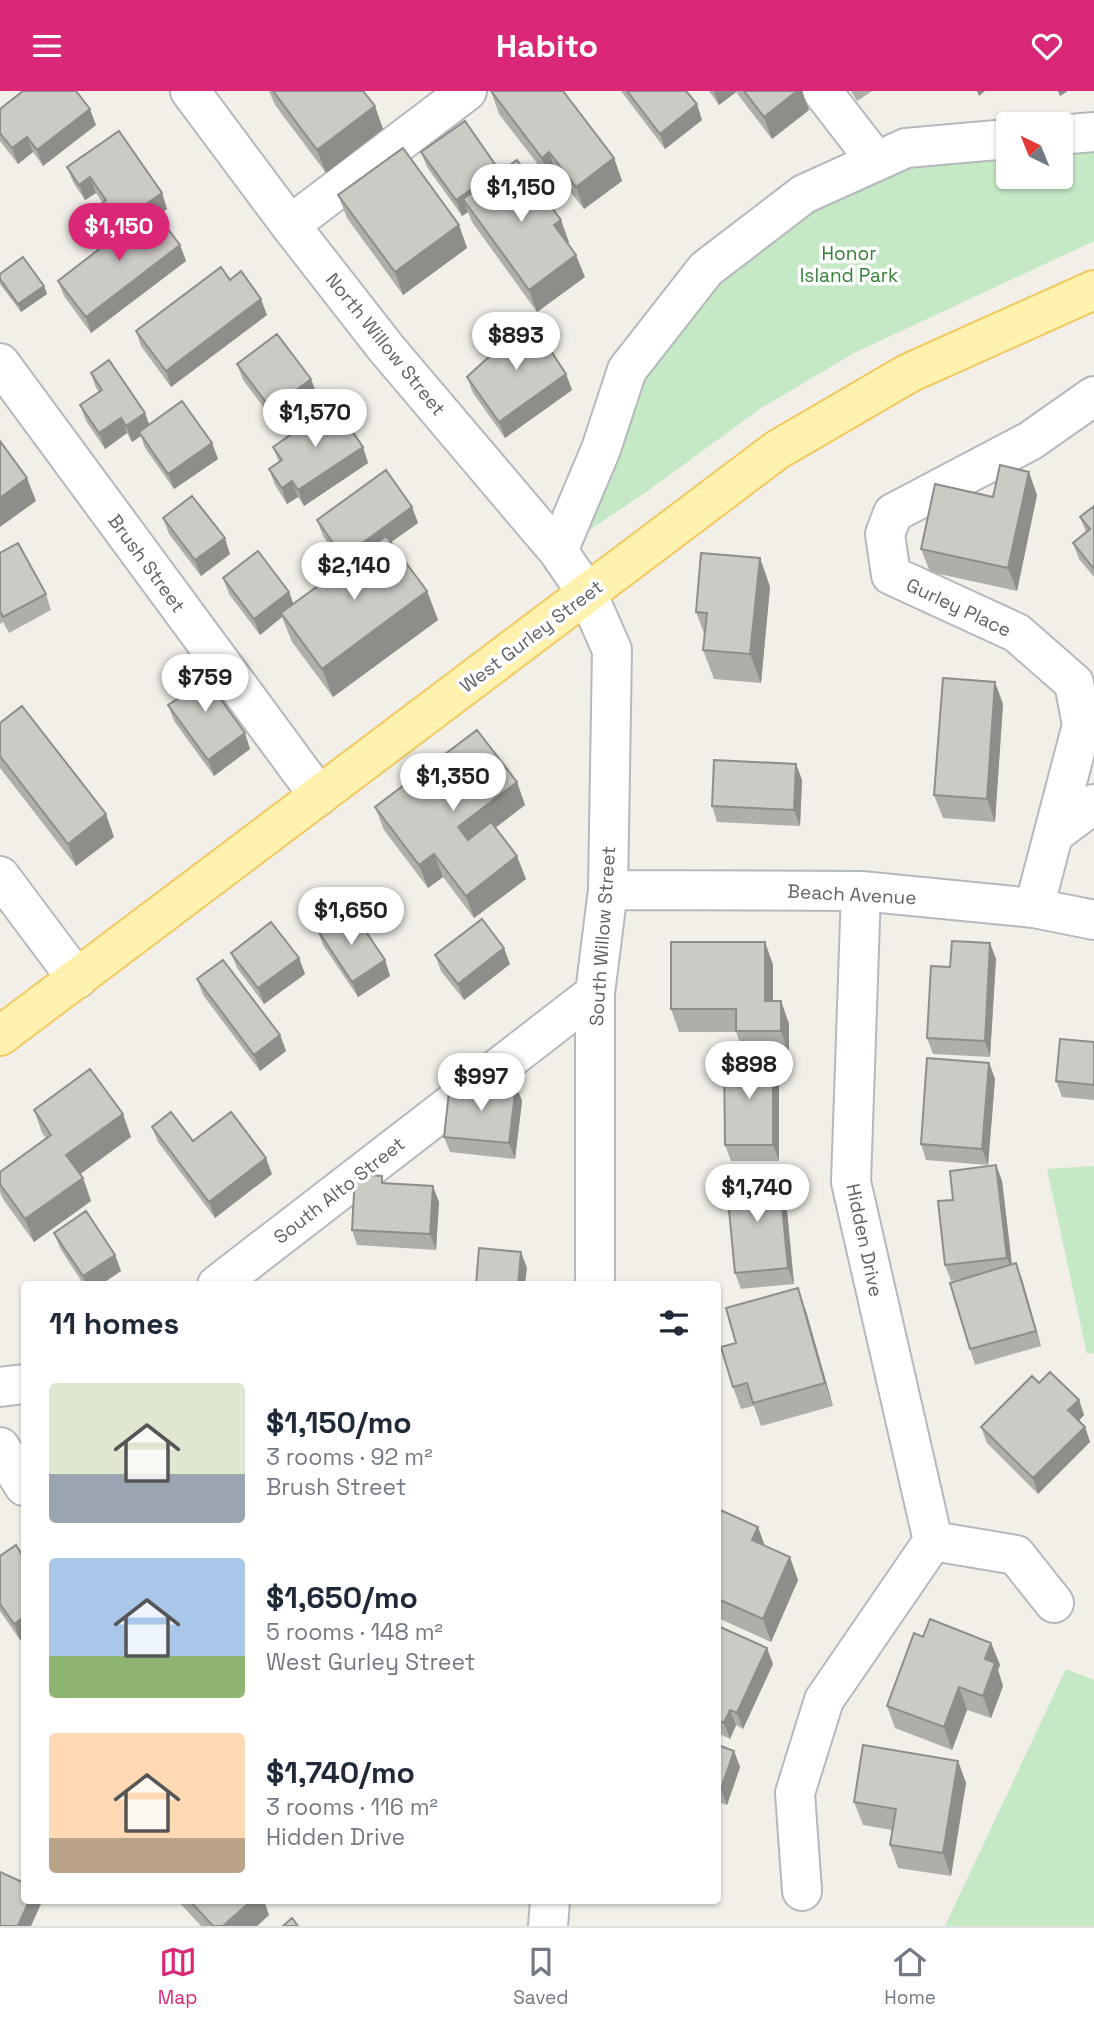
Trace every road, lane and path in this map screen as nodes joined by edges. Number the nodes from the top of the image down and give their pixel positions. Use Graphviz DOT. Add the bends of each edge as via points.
graph roads {
  1 [pos="190,91"];
  2 [pos="467,91"];
  3 [pos="822,91"];
  4 [pos="1094,132"];
  5 [pos="1073,134"];
  6 [pos="996,140"];
  7 [pos="876,161"];
  8 [pos="290,225"];
  9 [pos="1094,290"];
  10 [pos="0,363"];
  11 [pos="1094,396"];
  12 [pos="558,551"];
  13 [pos="587,593"];
  14 [pos="320,796"];
  15 [pos="1094,804"];
  16 [pos="1054,834"];
  17 [pos="0,876"];
  18 [pos="608,890"];
  19 [pos="861,891"];
  20 [pos="1034,908"];
  21 [pos="1094,920"];
  22 [pos="77,979"];
  23 [pos="595,993"];
  24 [pos="0,1036"];
  25 [pos="222,1281"];
  26 [pos="595,1281"];
  27 [pos="21,1384"];
  28 [pos="0,1387"];
  29 [pos="0,1447"];
  30 [pos="21,1481"];
  31 [pos="933,1541"];
  32 [pos="1054,1603"];
  33 [pos="802,1891"];
  34 [pos="550,1904"];
  35 [pos="548,1926"];
  1 -- 8 [label="street, North Willow Street"];
  2 -- 8 [label="street"];
  3 -- 7 [label="street"];
  4 -- 5 [label="street"];
  6 -- 7 [label="street" via="906,148"];
  7 -- 12 [label="street" via="804,194 706,269 627,370 601,449"];
  8 -- 12 [label="street, North Willow Street" via="386,348"];
  9 -- 13 [label="main road, West Gurley Street" via="909,373 777,450"];
  10 -- 14 [label="street, Brush Street"];
  11 -- 16 [label="street, Gurley Place" via="1030,440 893,513 884,534 891,575 1017,633 1074,684 1082,725"];
  12 -- 13 [label="street, North Willow Street"];
  13 -- 14 [label="main road, West Gurley Street"];
  13 -- 18 [label="street, South Willow Street" via="612,650"];
  14 -- 22 [label="main road, West Gurley Street"];
  15 -- 16 [label="street"];
  16 -- 20 [label="street, Gurley Place"];
  17 -- 22 [label="street"];
  18 -- 19 [label="street, Beach Avenue"];
  18 -- 23 [label="street, South Willow Street"];
  19 -- 20 [label="street, Beach Avenue"];
  19 -- 31 [label="street, Hidden Drive" via="851,1182"];
  20 -- 21 [label="street, Beach Avenue"];
  22 -- 24 [label="main road, West Gurley Street"];
  23 -- 25 [label="street, South Alto Street"];
  23 -- 26 [label="street, South Willow Street"];
  27 -- 28 [label="street"];
  29 -- 30 [label="street"];
  31 -- 32 [label="street" via="1016,1555"];
  31 -- 33 [label="street" via="824,1700 795,1793"];
  34 -- 35 [label="street"];
}
